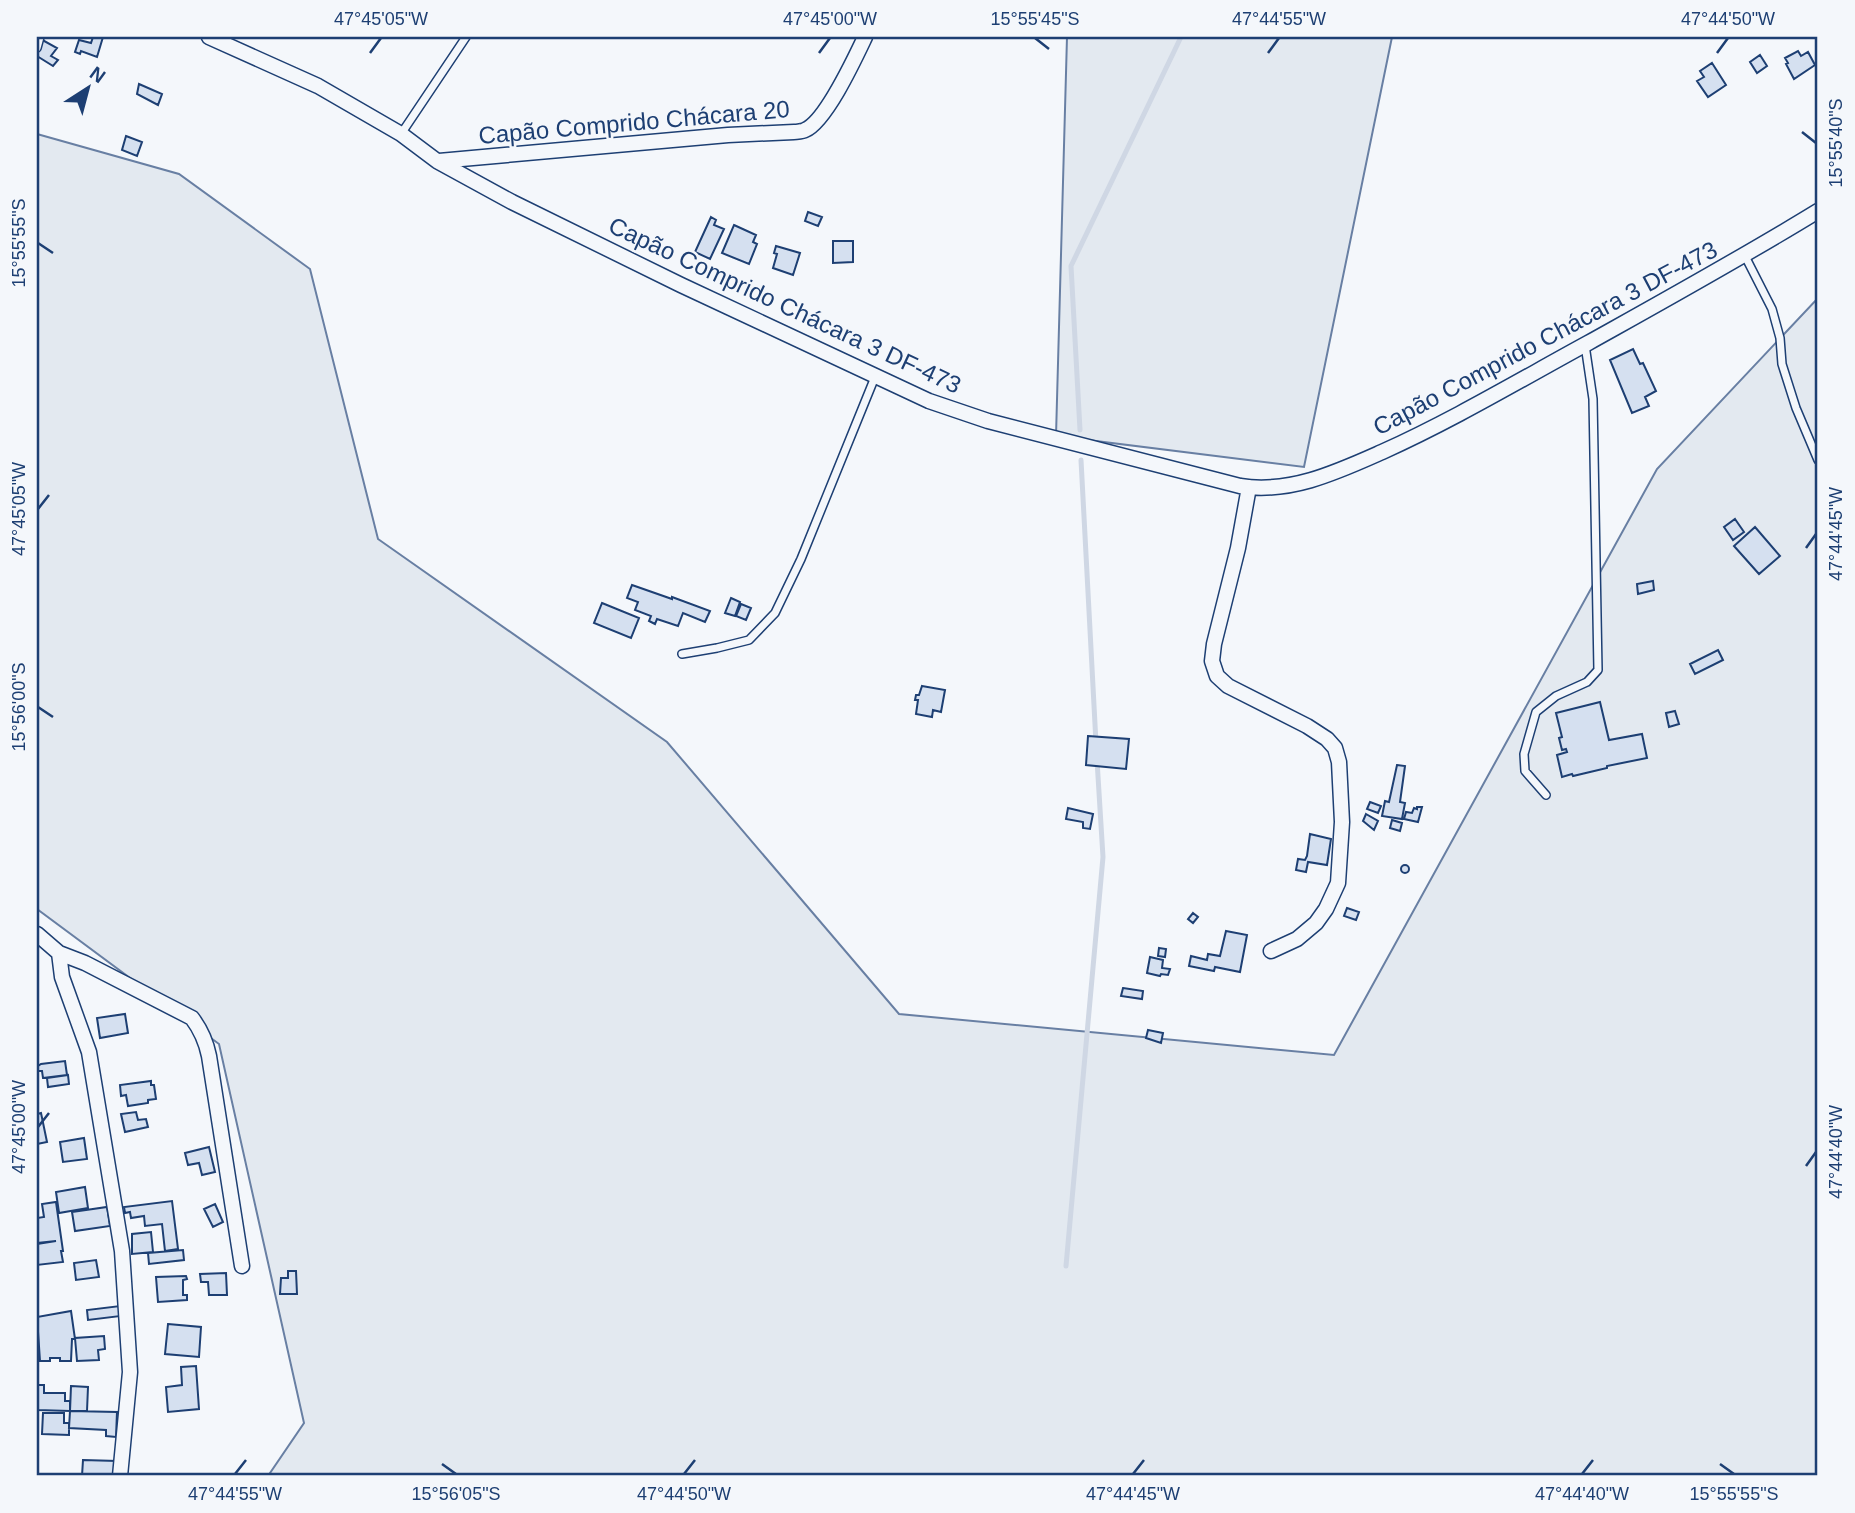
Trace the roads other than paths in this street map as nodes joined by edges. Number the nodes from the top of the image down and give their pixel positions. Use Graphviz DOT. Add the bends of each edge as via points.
graph roads {
  1 [pos="40,37"];
  2 [pos="209,37"];
  3 [pos="466,37"];
  4 [pos="866,37"];
  5 [pos="37,48"];
  6 [pos="401,134"];
  7 [pos="437,161"];
  8 [pos="1818,211"];
  9 [pos="1745,256"];
  10 [pos="1585,344"];
  11 [pos="875,377"];
  12 [pos="1818,460"];
  13 [pos="1249,487"];
  14 [pos="682,653"];
  15 [pos="1546,795"];
  16 [pos="37,934"];
  17 [pos="1271,951"];
  18 [pos="59,953"];
  19 [pos="242,1266"];
  20 [pos="120,1476"];
  1 -- 5 [label="lane"];
  2 -- 6 [label="street, Capão Comprido Chácara 3 DF-473" via="318,86"];
  3 -- 6 [label="lane"];
  4 -- 7 [label="street, Capão Comprido Chácara 20" via="835,96 805,130"];
  6 -- 7 [label="street, Capão Comprido Chácara 3 DF-473"];
  7 -- 11 [label="street, Capão Comprido Chácara 3 DF-473" via="512,202"];
  8 -- 9 [label="street, Capão Comprido Chácara 3 DF-473"];
  9 -- 10 [label="street, Capão Comprido Chácara 3 DF-473"];
  9 -- 12 [label="lane" via="1772,309 1782,364"];
  10 -- 13 [label="street, Capão Comprido Chácara 3 DF-473" via="1431,429 1326,476 1281,486"];
  10 -- 15 [label="lane" via="1593,399 1598,670 1587,682 1556,696 1536,712 1524,754 1525,771"];
  11 -- 13 [label="street, Capão Comprido Chácara 3 DF-473" via="988,421"];
  11 -- 14 [label="lane" via="775,613 748,640"];
  13 -- 17 [label="street" via="1212,661 1217,676 1228,686 1307,726 1335,748 1342,822 1338,883 1326,909 1297,939"];
  16 -- 18 [label="street"];
  18 -- 19 [label="street" via="192,1018 198,1026 209,1056"];
  18 -- 20 [label="street" via="62,977 89,1052 122,1251 130,1372"];
}
